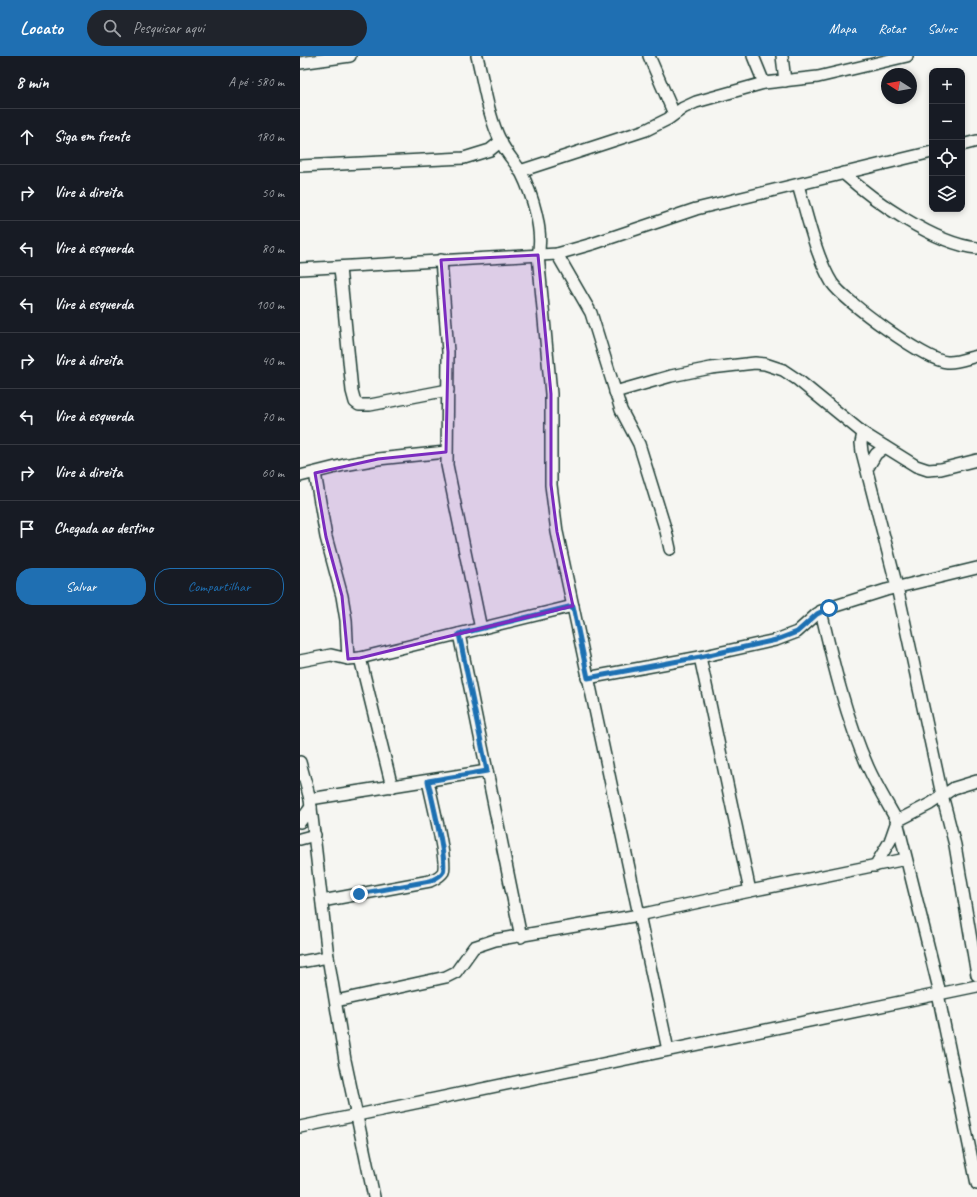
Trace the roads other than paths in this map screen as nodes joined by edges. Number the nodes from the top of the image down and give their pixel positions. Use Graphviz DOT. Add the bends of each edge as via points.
graph roads {
  1 [pos="350,56"];
  2 [pos="477,56"];
  3 [pos="650,56"];
  4 [pos="753,56"];
  5 [pos="782,56"];
  6 [pos="907,56"];
  7 [pos="327,57"];
  8 [pos="300,63"];
  9 [pos="785,81"];
  10 [pos="764,83"];
  11 [pos="674,114"];
  12 [pos="977,141"];
  13 [pos="501,142"];
  14 [pos="965,144"];
  15 [pos="929,153"];
  16 [pos="300,166"];
  17 [pos="520,172"];
  18 [pos="843,172"];
  19 [pos="798,185"];
  20 [pos="977,248"];
  21 [pos="557,254"];
  22 [pos="538,255"];
  23 [pos="441,260"];
  24 [pos="340,268"];
  25 [pos="300,269"];
  26 [pos="977,356"];
  27 [pos="448,390"];
  28 [pos="615,392"];
  29 [pos="863,433"];
  30 [pos="885,447"];
  31 [pos="446,452"];
  32 [pos="977,460"];
  33 [pos="867,469"];
  34 [pos="315,473"];
  35 [pos="300,476"];
  36 [pos="670,550"];
  37 [pos="977,568"];
  38 [pos="897,587"];
  39 [pos="573,606"];
  40 [pos="821,611"];
  41 [pos="481,629"];
  42 [pos="459,634"];
  43 [pos="700,657"];
  44 [pos="360,658"];
  45 [pos="348,659"];
  46 [pos="300,661"];
  47 [pos="588,678"];
  48 [pos="300,762"];
  49 [pos="487,771"];
  50 [pos="428,781"];
  51 [pos="977,781"];
  52 [pos="392,787"];
  53 [pos="942,795"];
  54 [pos="310,803"];
  55 [pos="897,821"];
  56 [pos="300,822"];
  57 [pos="315,835"];
  58 [pos="300,839"];
  59 [pos="906,859"];
  60 [pos="875,866"];
  61 [pos="750,890"];
  62 [pos="322,900"];
  63 [pos="640,915"];
  64 [pos="521,937"];
  65 [pos="328,957"];
  66 [pos="300,962"];
  67 [pos="977,975"];
  68 [pos="977,986"];
  69 [pos="939,994"];
  70 [pos="336,1000"];
  71 [pos="668,1050"];
  72 [pos="356,1115"];
  73 [pos="300,1127"];
  74 [pos="976,1178"];
  75 [pos="374,1197"];
  1 -- 7 [label="street"];
  2 -- 13 [label="street"];
  3 -- 11 [label="street"];
  4 -- 10 [label="street"];
  5 -- 9 [label="street"];
  6 -- 9 [label="street" via="818,77"];
  7 -- 8 [label="street"];
  9 -- 10 [label="street"];
  10 -- 11 [label="street" via="696,102"];
  11 -- 17 [label="street" via="646,130"];
  12 -- 14 [label="street"];
  13 -- 16 [label="street" via="490,150 464,158"];
  13 -- 17 [label="street"];
  15 -- 18 [label="street"];
  17 -- 22 [label="street" via="540,231"];
  18 -- 19 [label="street"];
  18 -- 20 [label="street" via="874,198 914,224 958,246"];
  19 -- 21 [label="street" via="696,209"];
  19 -- 26 [label="street" via="816,244 832,283 842,294 884,327 932,358 947,362"];
  21 -- 22 [label="street"];
  21 -- 28 [label="street" via="591,313"];
  22 -- 23 [label="street"];
  22 -- 39 [label="street" via="551,394 551,485 556,532"];
  23 -- 24 [label="street"];
  23 -- 27 [label="street" via="448,352"];
  24 -- 25 [label="street"];
  24 -- 27 [label="street" via="355,402 359,405 370,404"];
  27 -- 31 [label="street"];
  28 -- 29 [label="street" via="684,374 748,364 765,364 783,370 798,380"];
  28 -- 36 [label="street" via="621,410 639,444"];
  29 -- 30 [label="street"];
  29 -- 33 [label="street" via="861,443"];
  30 -- 32 [label="street" via="916,466 928,470"];
  30 -- 33 [label="street" via="876,454"];
  31 -- 34 [label="street" via="378,458 344,464"];
  31 -- 41 [label="street"];
  33 -- 38 [label="street"];
  34 -- 35 [label="street"];
  34 -- 45 [label="street" via="326,537 342,596"];
  37 -- 38 [label="street"];
  38 -- 40 [label="street"];
  38 -- 53 [label="street"];
  39 -- 41 [label="street"];
  39 -- 47 [label="street"];
  40 -- 43 [label="street" via="797,632 776,640"];
  40 -- 55 [label="street" via="854,729 868,767"];
  41 -- 42 [label="street"];
  42 -- 44 [label="street"];
  42 -- 49 [label="street"];
  43 -- 47 [label="street"];
  43 -- 61 [label="street"];
  44 -- 45 [label="street"];
  44 -- 52 [label="street"];
  45 -- 46 [label="street" via="330,655"];
  47 -- 63 [label="street"];
  48 -- 54 [label="street"];
  49 -- 50 [label="street"];
  49 -- 64 [label="street"];
  50 -- 52 [label="street"];
  50 -- 62 [label="street" via="443,854 443,871 440,876 430,881"];
  51 -- 53 [label="street" via="954,788"];
  52 -- 54 [label="street"];
  53 -- 55 [label="street"];
  53 -- 67 [label="street" via="955,846"];
  54 -- 56 [label="street"];
  54 -- 57 [label="street"];
  55 -- 59 [label="street"];
  55 -- 60 [label="street" via="890,841"];
  57 -- 58 [label="street"];
  57 -- 62 [label="street"];
  59 -- 60 [label="street"];
  59 -- 69 [label="street"];
  60 -- 61 [label="street"];
  61 -- 63 [label="street"];
  62 -- 65 [label="street"];
  63 -- 64 [label="street"];
  63 -- 71 [label="street"];
  64 -- 70 [label="street" via="495,940 474,947 456,972 446,977"];
  65 -- 66 [label="street"];
  65 -- 70 [label="street"];
  68 -- 69 [label="street"];
  69 -- 71 [label="street"];
  69 -- 74 [label="street"];
  70 -- 72 [label="street"];
  71 -- 72 [label="street"];
  72 -- 73 [label="street"];
  72 -- 75 [label="street"];
}
